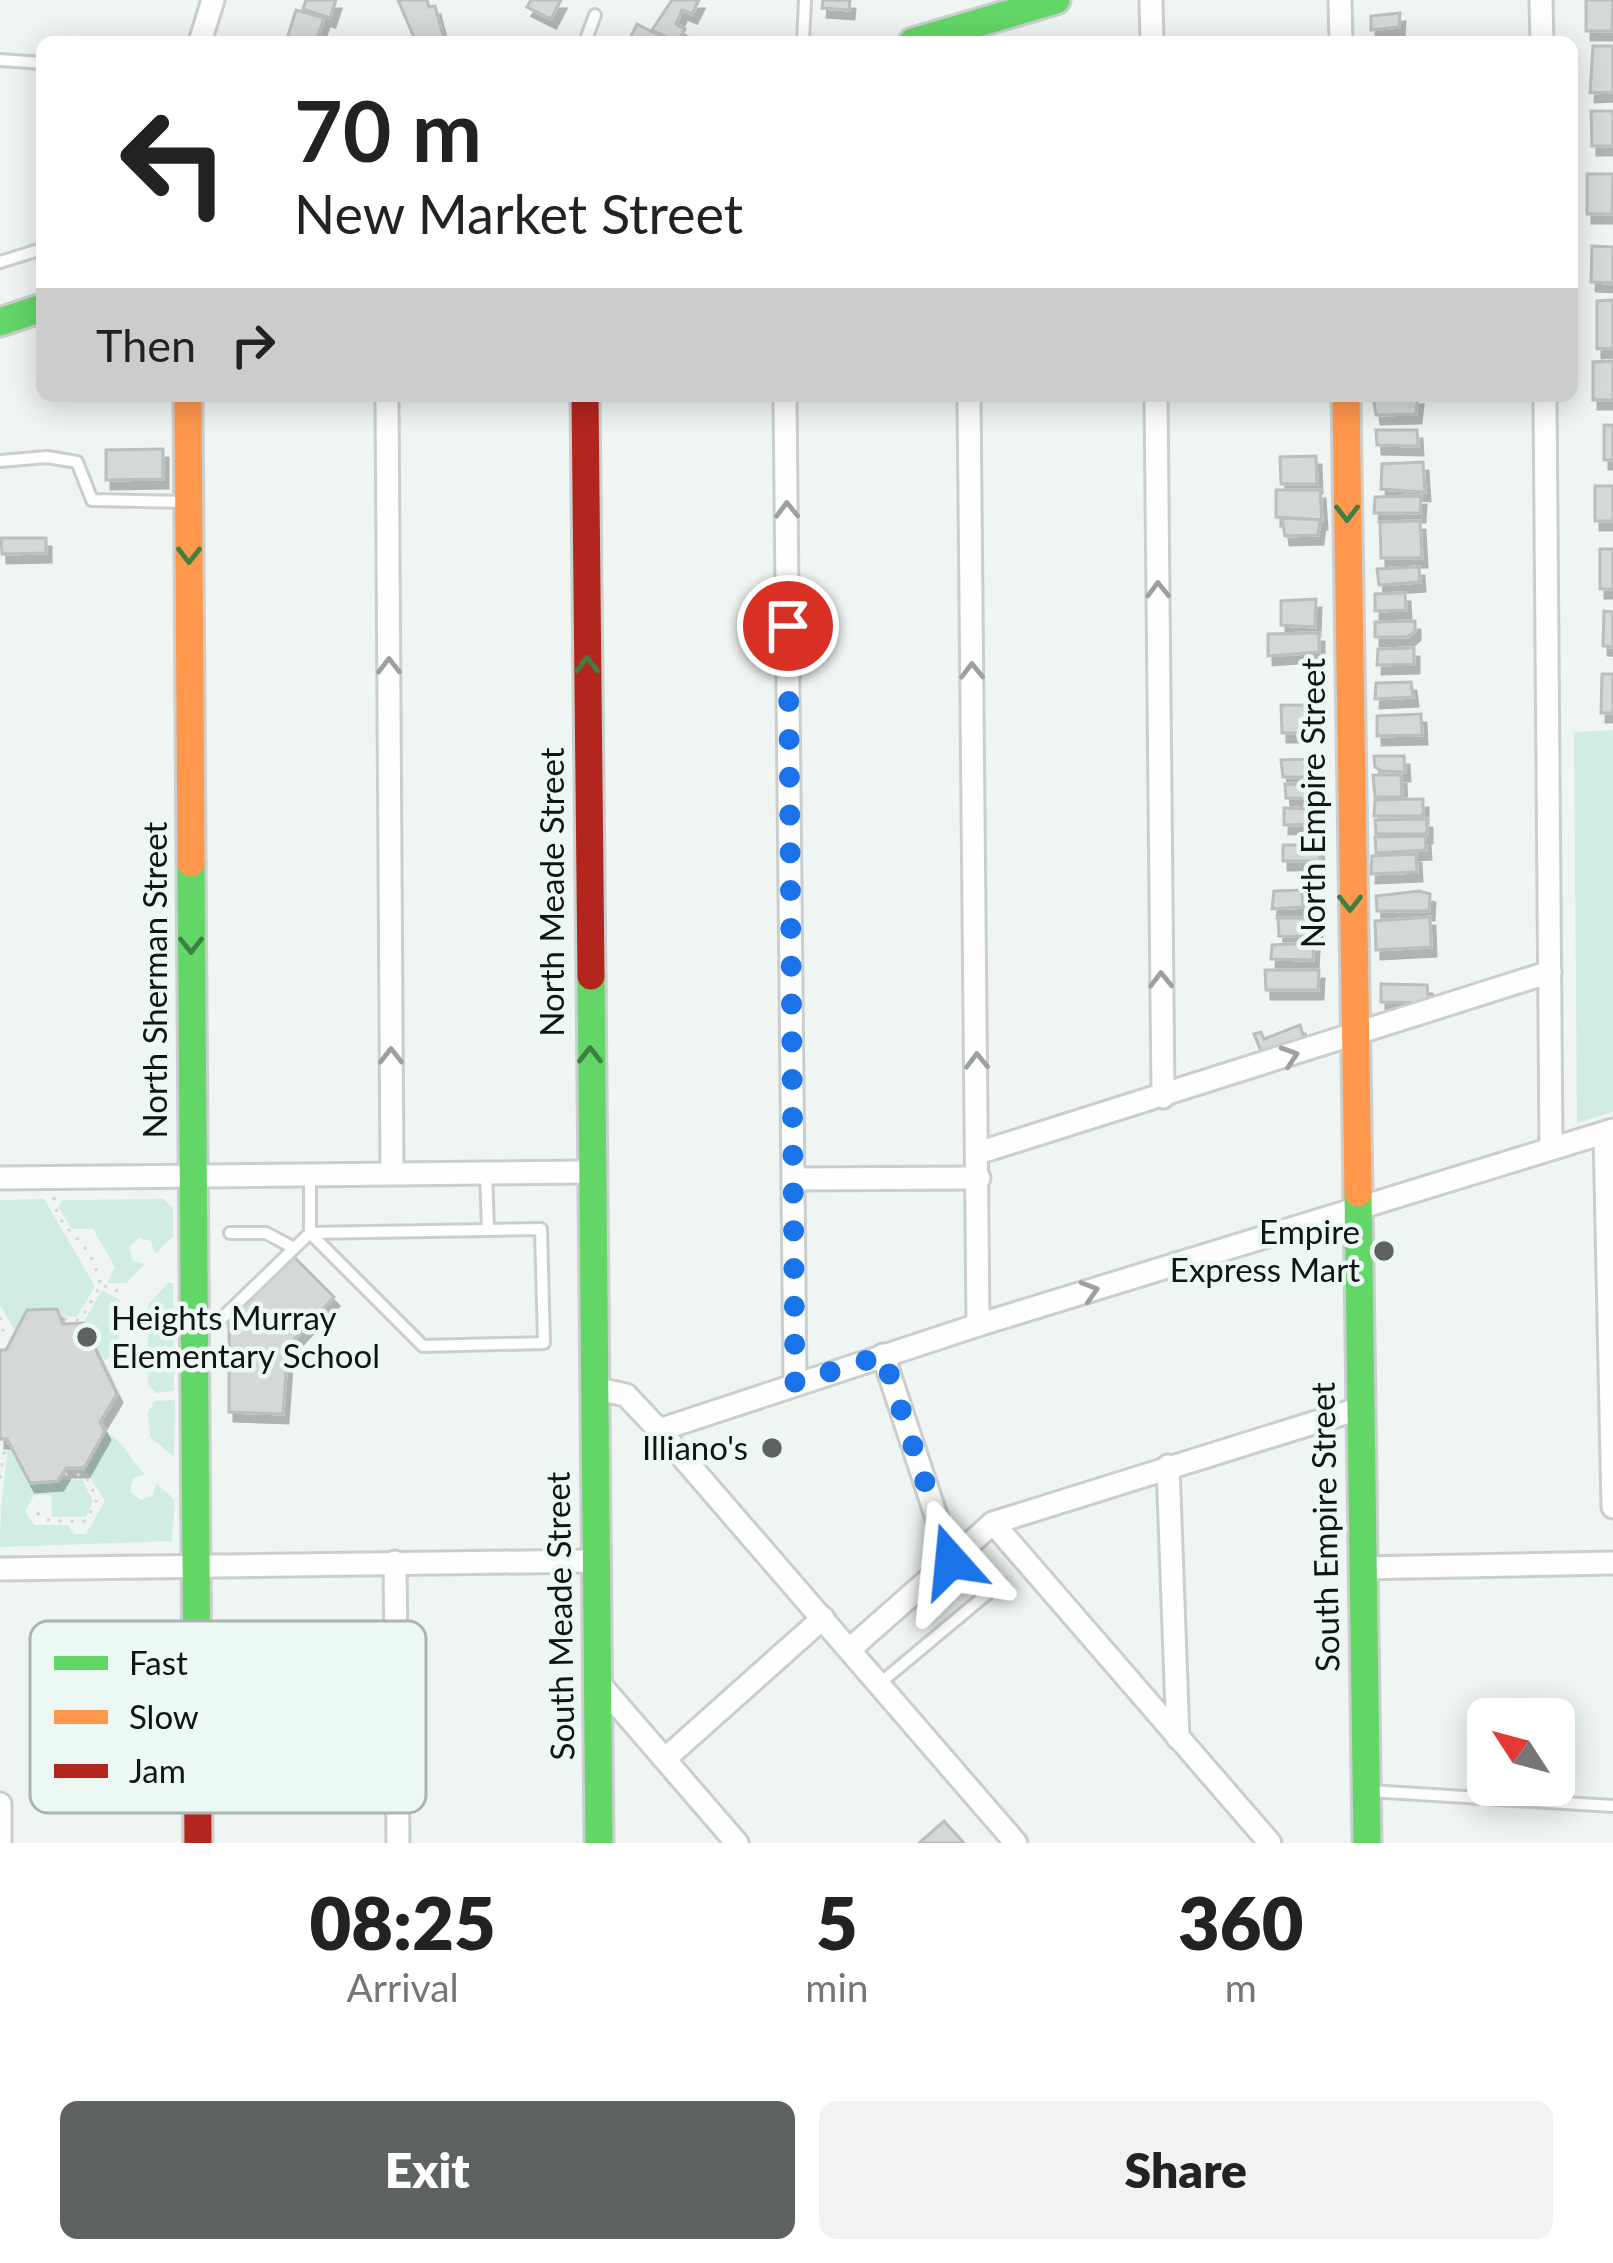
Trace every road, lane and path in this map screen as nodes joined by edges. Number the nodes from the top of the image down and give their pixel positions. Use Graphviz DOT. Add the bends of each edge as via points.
graph roads {
  1 [pos="212,0"];
  2 [pos="805,0"];
  3 [pos="1056,0"];
  4 [pos="1151,0"];
  5 [pos="1340,0"];
  6 [pos="1541,0"];
  7 [pos="595,16"];
  8 [pos="965,35"];
  9 [pos="202,36"];
  10 [pos="587,36"];
  11 [pos="803,36"];
  12 [pos="1152,36"];
  13 [pos="1341,36"];
  14 [pos="1542,36"];
  15 [pos="0,60"];
  16 [pos="36,63"];
  17 [pos="36,251"];
  18 [pos="0,262"];
  19 [pos="36,310"];
  20 [pos="0,322"];
  21 [pos="188,402"];
  22 [pos="387,402"];
  23 [pos="585,402"];
  24 [pos="785,402"];
  25 [pos="969,402"];
  26 [pos="1156,402"];
  27 [pos="1346,402"];
  28 [pos="1545,402"];
  29 [pos="0,461"];
  30 [pos="188,502"];
  31 [pos="1550,972"];
  32 [pos="1351,1036"];
  33 [pos="1163,1097"];
  34 [pos="1609,1131"];
  35 [pos="1551,1147"];
  36 [pos="978,1153"];
  37 [pos="486,1172"];
  38 [pos="590,1172"];
  39 [pos="392,1173"];
  40 [pos="310,1174"];
  41 [pos="193,1176"];
  42 [pos="0,1178"];
  43 [pos="979,1178"];
  44 [pos="793,1179"];
  45 [pos="54,1195"];
  46 [pos="1354,1210"];
  47 [pos="488,1230"];
  48 [pos="230,1232"];
  49 [pos="310,1233"];
  50 [pos="292,1247"];
  51 [pos="101,1285"];
  52 [pos="124,1293"];
  53 [pos="0,1317"];
  54 [pos="64,1319"];
  55 [pos="978,1325"];
  56 [pos="196,1328"];
  57 [pos="5,1340"];
  58 [pos="883,1355"];
  59 [pos="795,1383"];
  60 [pos="593,1388"];
  61 [pos="1358,1408"];
  62 [pos="659,1430"];
  63 [pos="5,1448"];
  64 [pos="1168,1466"];
  65 [pos="63,1474"];
  66 [pos="0,1478"];
  67 [pos="1613,1507"];
  68 [pos="37,1513"];
  69 [pos="993,1523"];
  70 [pos="593,1561"];
  71 [pos="951,1561"];
  72 [pos="395,1562"];
  73 [pos="1613,1563"];
  74 [pos="195,1564"];
  75 [pos="1362,1568"];
  76 [pos="0,1569"];
  77 [pos="1000,1583"];
  78 [pos="823,1618"];
  79 [pos="196,1621"];
  80 [pos="396,1621"];
  81 [pos="850,1649"];
  82 [pos="598,1682"];
  83 [pos="879,1684"];
  84 [pos="1178,1738"];
  85 [pos="665,1759"];
  86 [pos="1366,1791"];
  87 [pos="0,1804"];
  88 [pos="1613,1806"];
  89 [pos="198,1813"];
  90 [pos="398,1813"];
  91 [pos="0,1830"];
  92 [pos="0,1843"];
  93 [pos="198,1843"];
  94 [pos="398,1843"];
  95 [pos="599,1843"];
  96 [pos="737,1843"];
  97 [pos="1016,1843"];
  98 [pos="1270,1843"];
  99 [pos="1367,1843"];
  1 -- 9 [label="street"];
  2 -- 11 [label="lane"];
  3 -- 8 [label="street"];
  4 -- 12 [label="street"];
  5 -- 13 [label="street"];
  6 -- 14 [label="street"];
  7 -- 10 [label="lane"];
  15 -- 16 [label="lane"];
  17 -- 18 [label="lane"];
  19 -- 20 [label="street"];
  21 -- 30 [label="street, North Sherman Street"];
  39 -- 22 [label="street, one-way"];
  38 -- 23 [label="street, North Meade Street, one-way"];
  44 -- 24 [label="street, one-way"];
  36 -- 25 [label="street, one-way"];
  33 -- 26 [label="street, one-way"];
  27 -- 32 [label="street, North Empire Street, one-way"];
  28 -- 31 [label="street"];
  29 -- 30 [label="lane" via="77,462 92,500"];
  30 -- 41 [label="street, North Sherman Street, one-way"];
  31 -- 32 [label="street"];
  31 -- 35 [label="street"];
  33 -- 32 [label="street, one-way"];
  32 -- 46 [label="street, North Empire Street"];
  33 -- 36 [label="street"];
  34 -- 35 [label="street"];
  34 -- 67 [label="street"];
  35 -- 46 [label="street"];
  36 -- 43 [label="street"];
  37 -- 38 [label="street"];
  37 -- 39 [label="street"];
  37 -- 47 [label="lane"];
  38 -- 60 [label="street, North Meade Street"];
  39 -- 40 [label="street"];
  40 -- 41 [label="street"];
  40 -- 49 [label="lane"];
  41 -- 42 [label="street"];
  41 -- 56 [label="street, North Sherman Street"];
  43 -- 44 [label="street"];
  43 -- 55 [label="street"];
  44 -- 59 [label="street"];
  45 -- 51 [label="path"];
  55 -- 46 [label="street, one-way"];
  46 -- 61 [label="street, South Empire Street"];
  47 -- 49 [label="lane"];
  47 -- 49 [label="lane" via="541,1229 544,1343 423,1346"];
  48 -- 50 [label="lane" via="266,1233"];
  49 -- 50 [label="lane"];
  50 -- 56 [label="lane" via="218,1322"];
  51 -- 52 [label="path"];
  51 -- 54 [label="path" via="80,1320"];
  53 -- 57 [label="path"];
  55 -- 58 [label="street"];
  56 -- 74 [label="street, North Sherman Street"];
  58 -- 59 [label="street"];
  58 -- 71 [label="street"];
  59 -- 62 [label="street"];
  60 -- 62 [label="street" via="626,1395"];
  60 -- 70 [label="street, South Meade Street"];
  61 -- 64 [label="street"];
  61 -- 75 [label="street, South Empire Street"];
  62 -- 78 [label="street"];
  63 -- 66 [label="path"];
  64 -- 69 [label="street"];
  64 -- 84 [label="street"];
  65 -- 68 [label="path" via="85,1475 97,1499 86,1521"];
  69 -- 71 [label="street"];
  69 -- 84 [label="street"];
  70 -- 72 [label="street"];
  70 -- 82 [label="street, South Meade Street"];
  71 -- 81 [label="street"];
  72 -- 74 [label="street"];
  72 -- 80 [label="street"];
  73 -- 75 [label="street"];
  74 -- 76 [label="street"];
  74 -- 79 [label="street, North Sherman Street"];
  75 -- 86 [label="street, South Empire Street"];
  77 -- 83 [label="lane"];
  78 -- 81 [label="street"];
  78 -- 85 [label="street"];
  81 -- 83 [label="street"];
  82 -- 85 [label="street"];
  82 -- 95 [label="street, South Meade Street"];
  83 -- 97 [label="street"];
  84 -- 98 [label="street"];
  85 -- 96 [label="street"];
  86 -- 88 [label="lane"];
  86 -- 99 [label="street, South Empire Street"];
  87 -- 91 [label="street"];
  89 -- 93 [label="street, North Sherman Street"];
  90 -- 94 [label="street"];
  91 -- 92 [label="street"];
}
